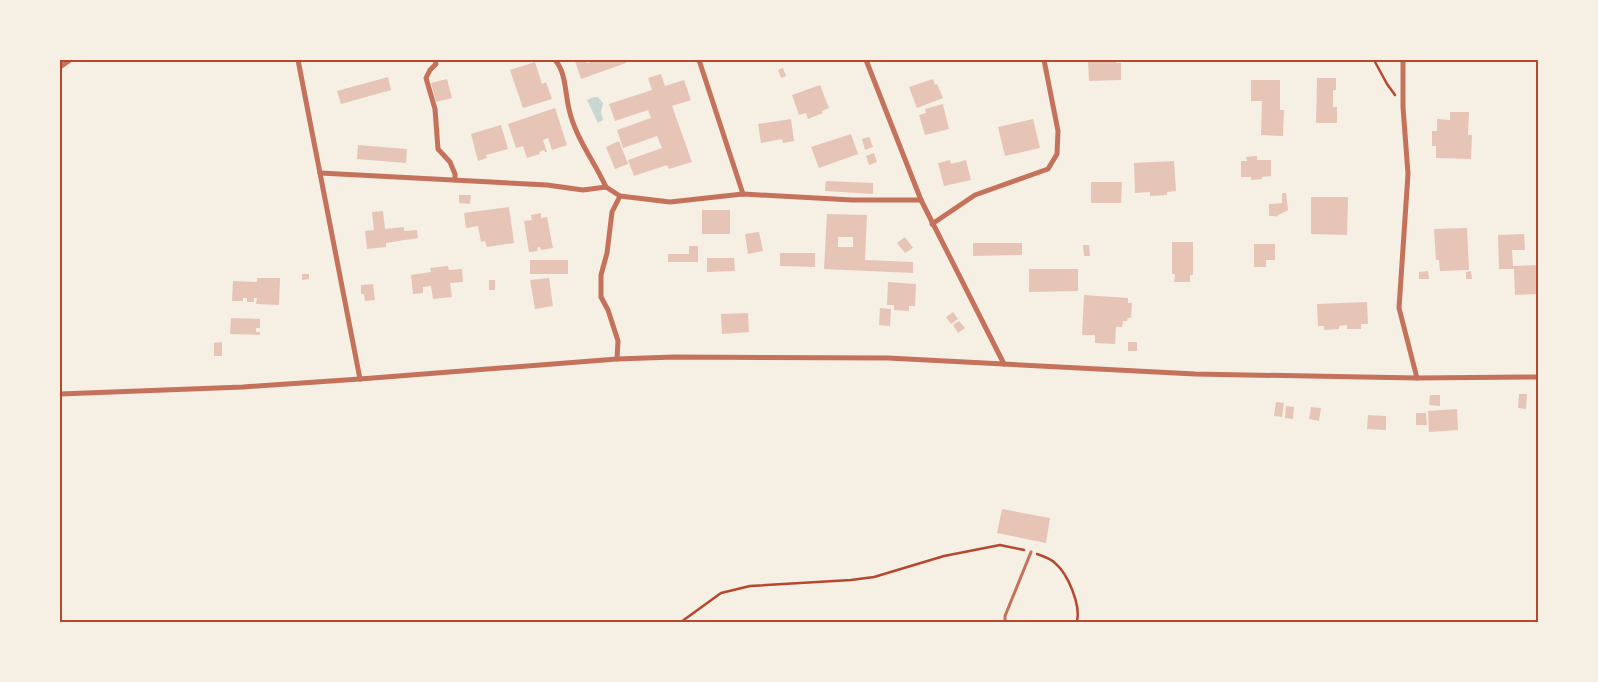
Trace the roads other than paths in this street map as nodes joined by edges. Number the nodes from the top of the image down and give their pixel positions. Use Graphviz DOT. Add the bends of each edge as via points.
graph roads {
  1 [pos="70,60"];
  2 [pos="298,60"];
  3 [pos="435,60"];
  4 [pos="555,60"];
  5 [pos="699,60"];
  6 [pos="866,60"];
  7 [pos="1044,60"];
  8 [pos="1403,60"];
  9 [pos="60,67"];
  10 [pos="320,173"];
  11 [pos="455,180"];
  12 [pos="606,187"];
  13 [pos="744,194"];
  14 [pos="620,196"];
  15 [pos="921,200"];
  16 [pos="932,224"];
  17 [pos="617,359"];
  18 [pos="1004,364"];
  19 [pos="1538,376"];
  20 [pos="1418,378"];
  21 [pos="360,379"];
  22 [pos="60,394"];
  23 [pos="1031,552"];
  24 [pos="1005,622"];
  1 -- 9 [label="street"];
  2 -- 10 [label="street"];
  3 -- 11 [label="street" via="436,64 426,78 434,109 438,149 450,162"];
  4 -- 12 [label="street" via="564,80 576,129"];
  5 -- 13 [label="street"];
  6 -- 15 [label="street"];
  7 -- 16 [label="street" via="1058,131 1057,154 1048,169 975,195"];
  8 -- 20 [label="street" via="1408,174 1399,308"];
  10 -- 11 [label="street"];
  10 -- 21 [label="street"];
  11 -- 12 [label="street" via="583,190"];
  12 -- 14 [label="street"];
  13 -- 14 [label="street" via="670,202"];
  13 -- 15 [label="street"];
  14 -- 17 [label="street" via="612,212 601,282 601,297 618,341"];
  15 -- 16 [label="street"];
  16 -- 18 [label="street"];
  17 -- 18 [label="street" via="674,356 888,358"];
  17 -- 21 [label="street"];
  18 -- 20 [label="street" via="1195,374"];
  19 -- 20 [label="street"];
  21 -- 22 [label="street"];
  23 -- 24 [label="lane"];
}
